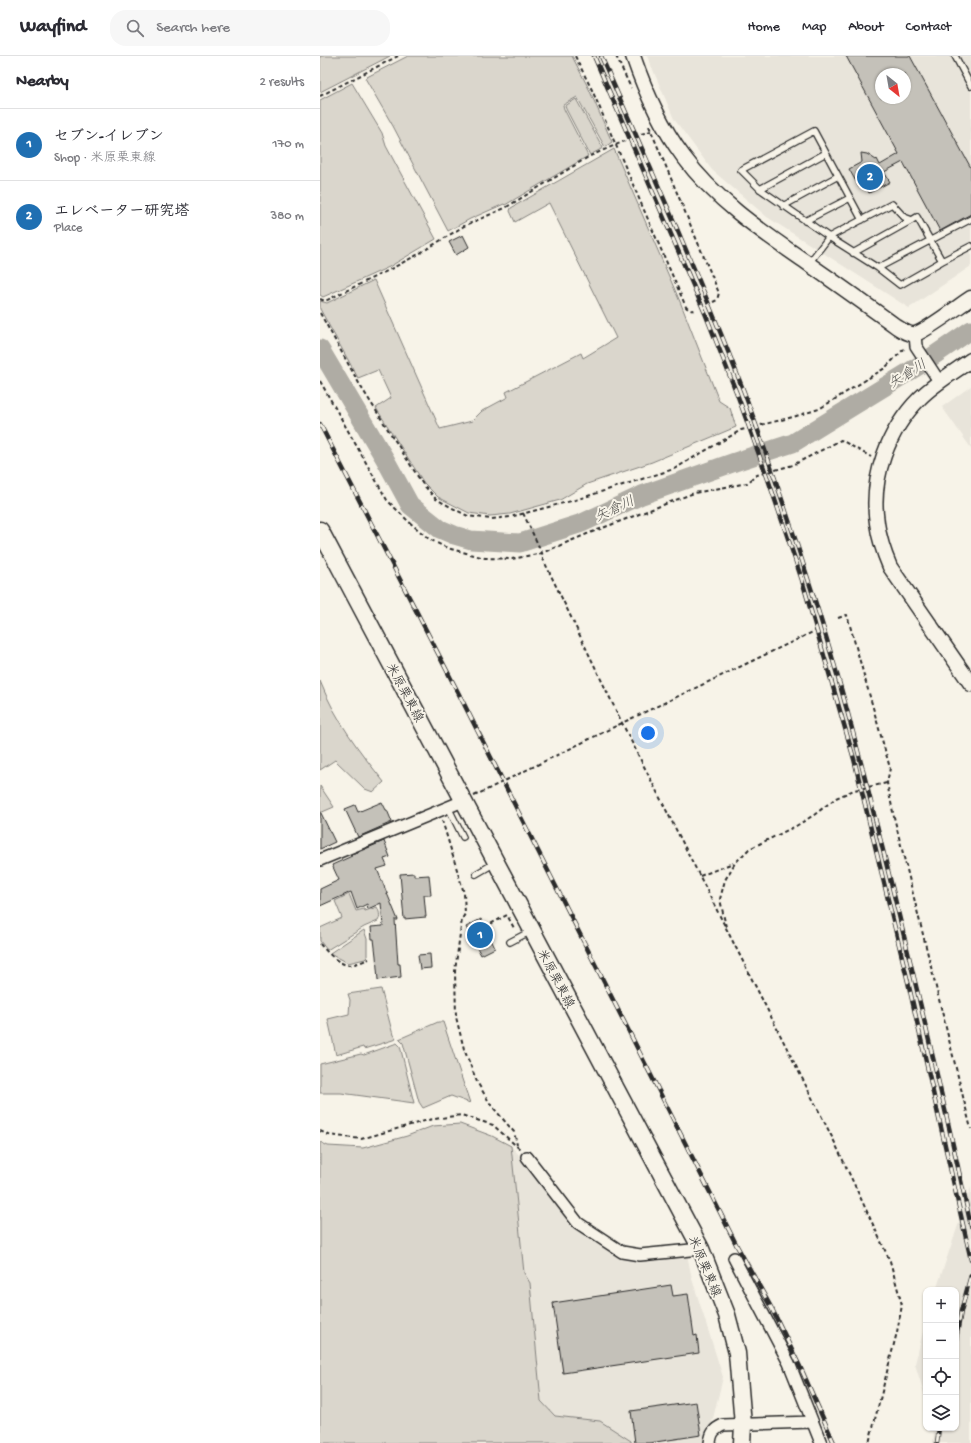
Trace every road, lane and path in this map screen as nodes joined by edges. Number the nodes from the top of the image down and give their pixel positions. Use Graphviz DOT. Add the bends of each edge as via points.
graph roads {
  1 [pos="398,56"];
  2 [pos="576,56"];
  3 [pos="633,56"];
  4 [pos="954,56"];
  5 [pos="971,86"];
  6 [pos="320,96"];
  7 [pos="641,134"];
  8 [pos="625,141"];
  9 [pos="616,144"];
  10 [pos="826,153"];
  11 [pos="838,176"];
  12 [pos="760,189"];
  13 [pos="850,198"];
  14 [pos="783,206"];
  15 [pos="971,219"];
  16 [pos="862,220"];
  17 [pos="912,220"];
  18 [pos="805,221"];
  19 [pos="829,237"];
  20 [pos="931,241"];
  21 [pos="971,246"];
  22 [pos="853,252"];
  23 [pos="942,261"];
  24 [pos="808,264"];
  25 [pos="878,268"];
  26 [pos="971,298"];
  27 [pos="320,299"];
  28 [pos="713,302"];
  29 [pos="697,309"];
  30 [pos="320,313"];
  31 [pos="915,340"];
  32 [pos="971,360"];
  33 [pos="938,379"];
  34 [pos="320,381"];
  35 [pos="882,461"];
  36 [pos="524,514"];
  37 [pos="320,530"];
  38 [pos="542,553"];
  39 [pos="838,618"];
  40 [pos="815,631"];
  41 [pos="971,684"];
  42 [pos="622,723"];
  43 [pos="887,783"];
  44 [pos="463,801"];
  45 [pos="444,809"];
  46 [pos="463,837"];
  47 [pos="320,860"];
  48 [pos="496,863"];
  49 [pos="734,863"];
  50 [pos="476,874"];
  51 [pos="700,876"];
  52 [pos="485,927"];
  53 [pos="515,930"];
  54 [pos="532,930"];
  55 [pos="727,932"];
  56 [pos="510,942"];
  57 [pos="320,944"];
  58 [pos="369,959"];
  59 [pos="971,1129"];
  60 [pos="320,1131"];
  61 [pos="517,1145"];
  62 [pos="527,1157"];
  63 [pos="701,1249"];
  64 [pos="734,1258"];
  65 [pos="812,1422"];
  66 [pos="743,1425"];
  67 [pos="710,1443"];
  68 [pos="742,1443"];
  69 [pos="821,1443"];
  70 [pos="869,1443"];
  1 -- 6 [label="path"];
  2 -- 9 [label="path"];
  3 -- 24 [label="street" via="660,122 682,156 700,177 749,223"];
  4 -- 5 [label="lane"];
  7 -- 28 [label="path" via="651,131 718,293 717,300"];
  8 -- 9 [label="path"];
  9 -- 27 [label="path" via="590,156 506,208 464,226 387,271 325,301"];
  9 -- 29 [label="path" via="686,307 689,310"];
  10 -- 11 [label="lane"];
  10 -- 12 [label="lane"];
  10 -- 12 [label="lane" via="814,132 741,170"];
  11 -- 13 [label="lane"];
  11 -- 14 [label="lane"];
  12 -- 14 [label="lane"];
  13 -- 16 [label="lane"];
  13 -- 18 [label="lane"];
  14 -- 18 [label="lane"];
  15 -- 20 [label="lane"];
  16 -- 17 [label="lane" via="892,204 904,217"];
  16 -- 19 [label="lane"];
  17 -- 20 [label="lane" via="917,217"];
  17 -- 22 [label="lane"];
  18 -- 19 [label="lane"];
  19 -- 22 [label="lane"];
  19 -- 24 [label="lane"];
  20 -- 23 [label="lane"];
  20 -- 25 [label="lane"];
  21 -- 23 [label="lane"];
  22 -- 25 [label="lane"];
  23 -- 25 [label="lane" via="900,285"];
  24 -- 31 [label="street"];
  26 -- 31 [label="street" via="925,329"];
  30 -- 36 [label="path" via="387,430 422,483 436,499 468,516 491,519"];
  31 -- 33 [label="street"];
  31 -- 36 [label="path" via="885,368 818,409 741,430 674,469"];
  32 -- 33 [label="street"];
  33 -- 35 [label="street" via="900,422"];
  34 -- 38 [label="path" via="387,500 429,539 447,548 485,558 512,559"];
  35 -- 38 [label="path" via="869,457 841,440 793,465 757,475 747,483 694,493"];
  35 -- 41 [label="street" via="875,502 882,547 890,567"];
  36 -- 38 [label="path"];
  37 -- 44 [label="main road, 米原栗東線"];
  38 -- 42 [label="path"];
  39 -- 43 [label="path" via="847,615 890,768"];
  40 -- 42 [label="path"];
  42 -- 44 [label="path"];
  42 -- 51 [label="path"];
  43 -- 49 [label="path" via="854,790 836,798 796,826 749,849"];
  43 -- 59 [label="path"];
  44 -- 45 [label="street"];
  44 -- 48 [label="main road, 米原栗東線"];
  45 -- 46 [label="lane"];
  45 -- 47 [label="street"];
  45 -- 61 [label="path" via="464,893 465,914 462,919 455,971 456,1017 464,1049 477,1082 491,1105 514,1132"];
  48 -- 50 [label="lane"];
  48 -- 54 [label="main road, 米原栗東線"];
  49 -- 51 [label="path"];
  49 -- 55 [label="path" via="725,880 720,899"];
  51 -- 55 [label="path"];
  52 -- 53 [label="path" via="507,915"];
  54 -- 56 [label="lane"];
  54 -- 63 [label="main road, 米原栗東線"];
  55 -- 70 [label="path" via="838,1148 890,1261 902,1305"];
  57 -- 58 [label="path" via="328,954 346,965"];
  60 -- 61 [label="path" via="329,1135 361,1139 428,1120 461,1115 493,1125"];
  61 -- 62 [label="path"];
  62 -- 63 [label="street" via="578,1223 622,1252 640,1255"];
  63 -- 66 [label="main road, 米原栗東線" via="727,1315 738,1353"];
  64 -- 65 [label="street" via="789,1363"];
  65 -- 66 [label="street"];
  65 -- 69 [label="street"];
  66 -- 67 [label="street" via="723,1425 715,1428"];
  66 -- 68 [label="main road, 米原栗東線"];
}
